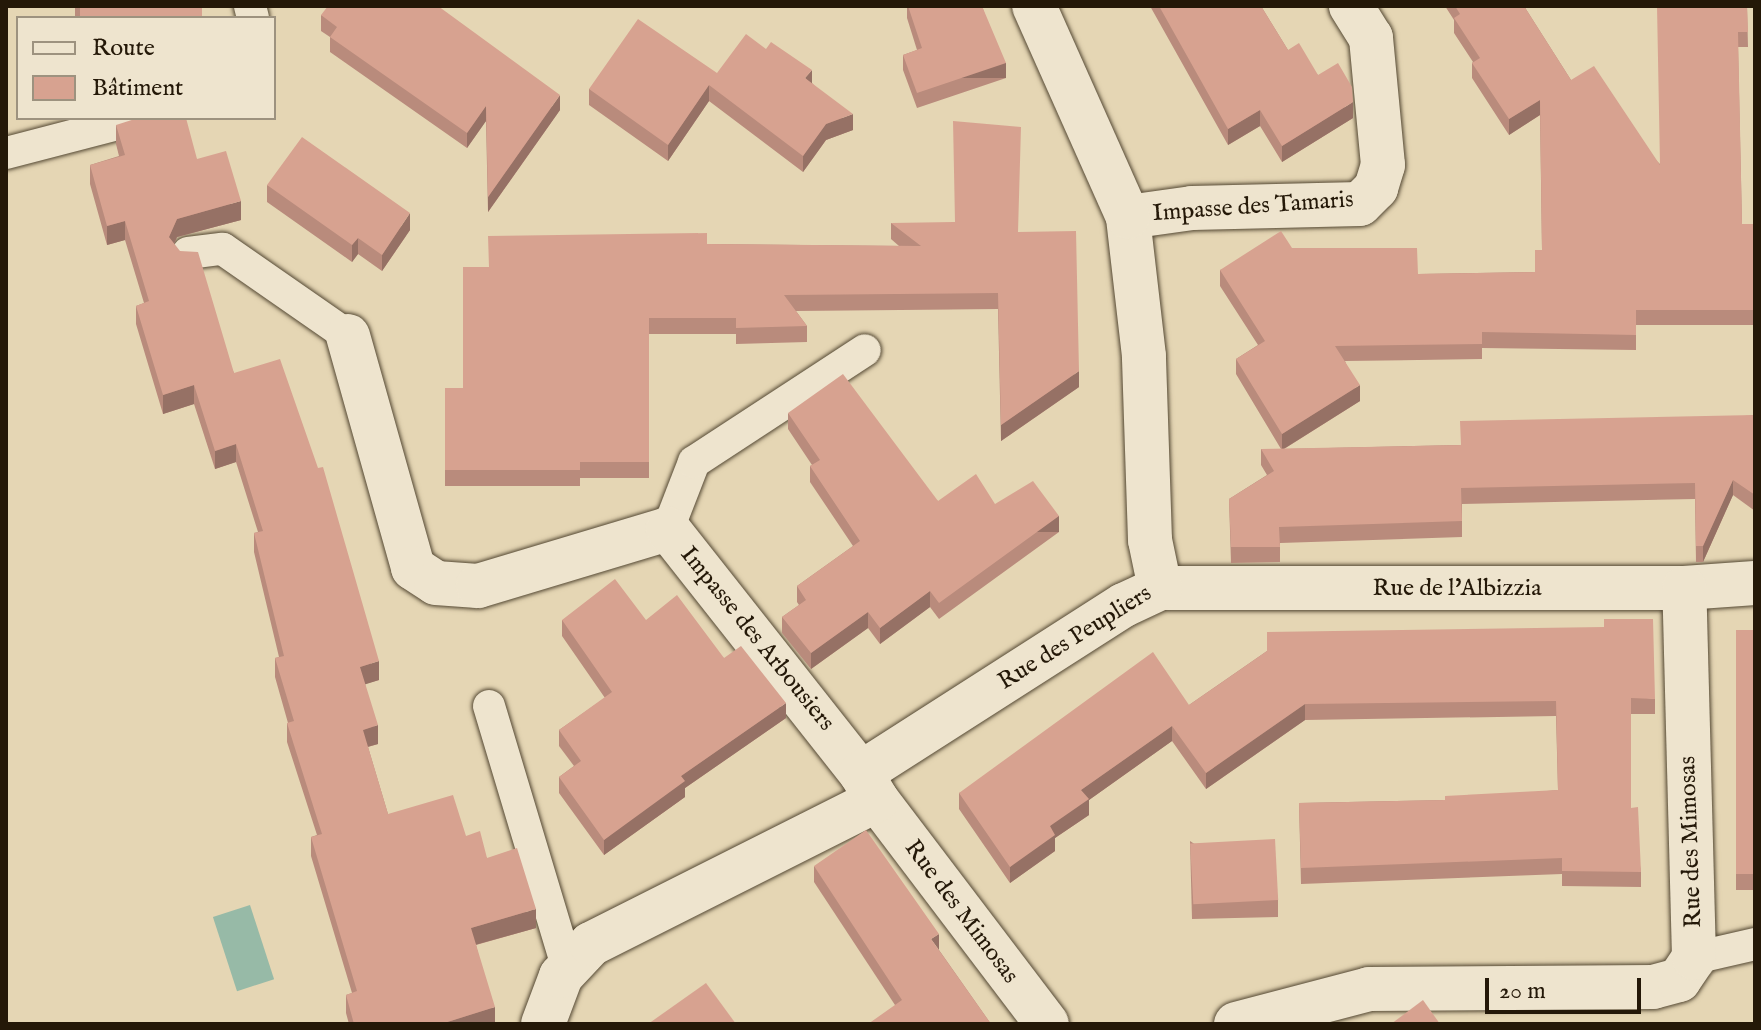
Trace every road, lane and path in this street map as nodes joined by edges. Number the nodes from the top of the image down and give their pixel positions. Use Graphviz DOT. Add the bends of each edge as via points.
graph roads {
  1 [pos="1034,6"];
  2 [pos="1351,6"];
  3 [pos="132,120"];
  4 [pos="6,153"];
  5 [pos="1128,217"];
  6 [pos="188,253"];
  7 [pos="348,336"];
  8 [pos="865,350"];
  9 [pos="668,529"];
  10 [pos="1755,583"];
  11 [pos="1160,588"];
  12 [pos="1684,588"];
  13 [pos="489,706"];
  14 [pos="869,786"];
  15 [pos="1755,944"];
  16 [pos="1694,958"];
  17 [pos="568,970"];
  18 [pos="543,1024"];
  19 [pos="1047,1024"];
  20 [pos="1236,1024"];
  1 -- 5 [label="street, Rue des Peupliers"];
  2 -- 5 [label="street, Impasse des Tamaris" via="1371,38 1383,165 1376,188 1360,204 1192,208"];
  3 -- 4 [label="lane"];
  5 -- 11 [label="street, Rue des Peupliers" via="1144,356 1150,540"];
  6 -- 7 [label="lane" via="223,249"];
  7 -- 9 [label="street, Impasse des Arbousiers" via="413,568 436,583 478,586"];
  8 -- 9 [label="lane" via="694,462"];
  9 -- 14 [label="street, Impasse des Arbousiers"];
  10 -- 12 [label="street, Rue de l'Albizzia"];
  11 -- 12 [label="street, Rue de l'Albizzia"];
  11 -- 14 [label="street, Rue des Peupliers" via="1124,605"];
  12 -- 16 [label="street, Rue des Mimosas"];
  13 -- 17 [label="lane"];
  14 -- 17 [label="street, Rue des Peupliers" via="591,944"];
  14 -- 19 [label="street, Rue des Mimosas"];
  15 -- 16 [label="lane"];
  16 -- 20 [label="street, Rue des Mimosas" via="1679,980 1653,987 1369,989"];
  17 -- 18 [label="street, Rue des Peupliers"];
}
